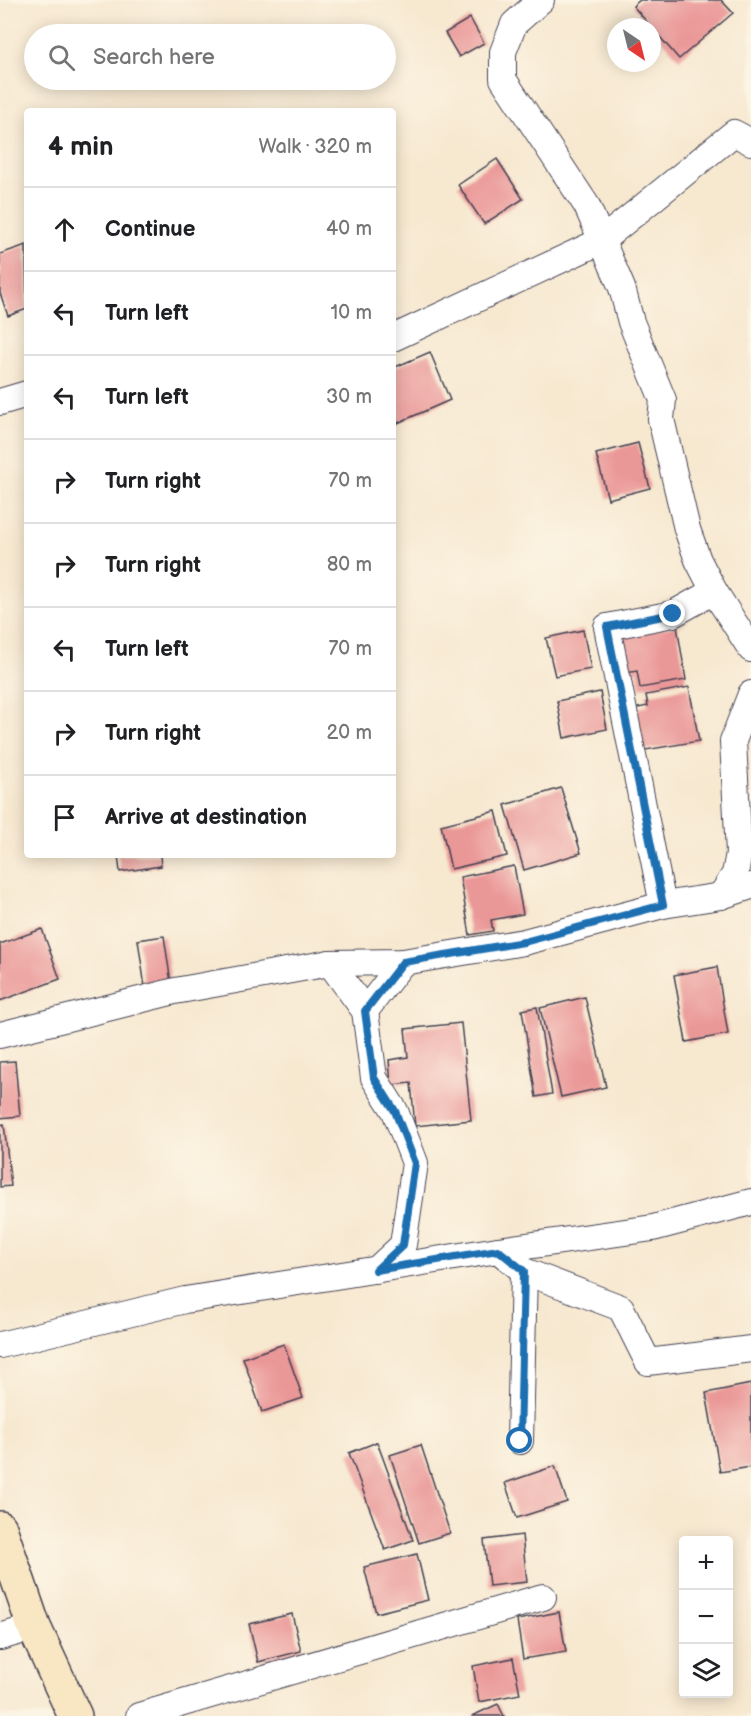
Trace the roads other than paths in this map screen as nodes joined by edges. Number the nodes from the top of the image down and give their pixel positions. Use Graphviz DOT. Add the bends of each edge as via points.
graph roads {
  1 [pos="541,0"];
  2 [pos="751,142"];
  3 [pos="601,241"];
  4 [pos="396,337"];
  5 [pos="24,395"];
  6 [pos="0,402"];
  7 [pos="714,591"];
  8 [pos="751,649"];
  9 [pos="751,694"];
  10 [pos="751,886"];
  11 [pos="721,896"];
  12 [pos="663,905"];
  13 [pos="403,962"];
  14 [pos="330,963"];
  15 [pos="365,1011"];
  16 [pos="0,1035"];
  17 [pos="751,1202"];
  18 [pos="498,1250"];
  19 [pos="376,1270"];
  20 [pos="524,1271"];
  21 [pos="0,1345"];
  22 [pos="751,1349"];
  23 [pos="520,1441"];
  24 [pos="0,1528"];
  25 [pos="543,1597"];
  26 [pos="34,1626"];
  27 [pos="0,1636"];
  28 [pos="75,1716"];
  29 [pos="139,1716"];
  1 -- 3 [label="street" via="514,24 503,52 503,79 587,206"];
  2 -- 3 [label="street" via="734,133"];
  3 -- 4 [label="street"];
  3 -- 7 [label="street" via="663,400 661,419 687,529"];
  5 -- 6 [label="street"];
  7 -- 8 [label="street"];
  7 -- 12 [label="street" via="673,614 607,627"];
  9 -- 11 [label="street" via="733,741 739,853 735,874"];
  10 -- 11 [label="street"];
  11 -- 12 [label="street"];
  12 -- 13 [label="street" via="524,942"];
  13 -- 14 [label="street"];
  13 -- 15 [label="street"];
  14 -- 15 [label="street"];
  14 -- 16 [label="street" via="175,991"];
  15 -- 19 [label="street" via="374,1078 395,1111 415,1163 403,1245"];
  17 -- 18 [label="street" via="652,1228"];
  18 -- 19 [label="street"];
  18 -- 20 [label="street"];
  19 -- 21 [label="street" via="185,1300"];
  20 -- 22 [label="street" via="621,1308 648,1362"];
  20 -- 23 [label="street"];
  24 -- 26 [label="street"];
  25 -- 29 [label="street"];
  26 -- 27 [label="street"];
  26 -- 28 [label="street"];
}
